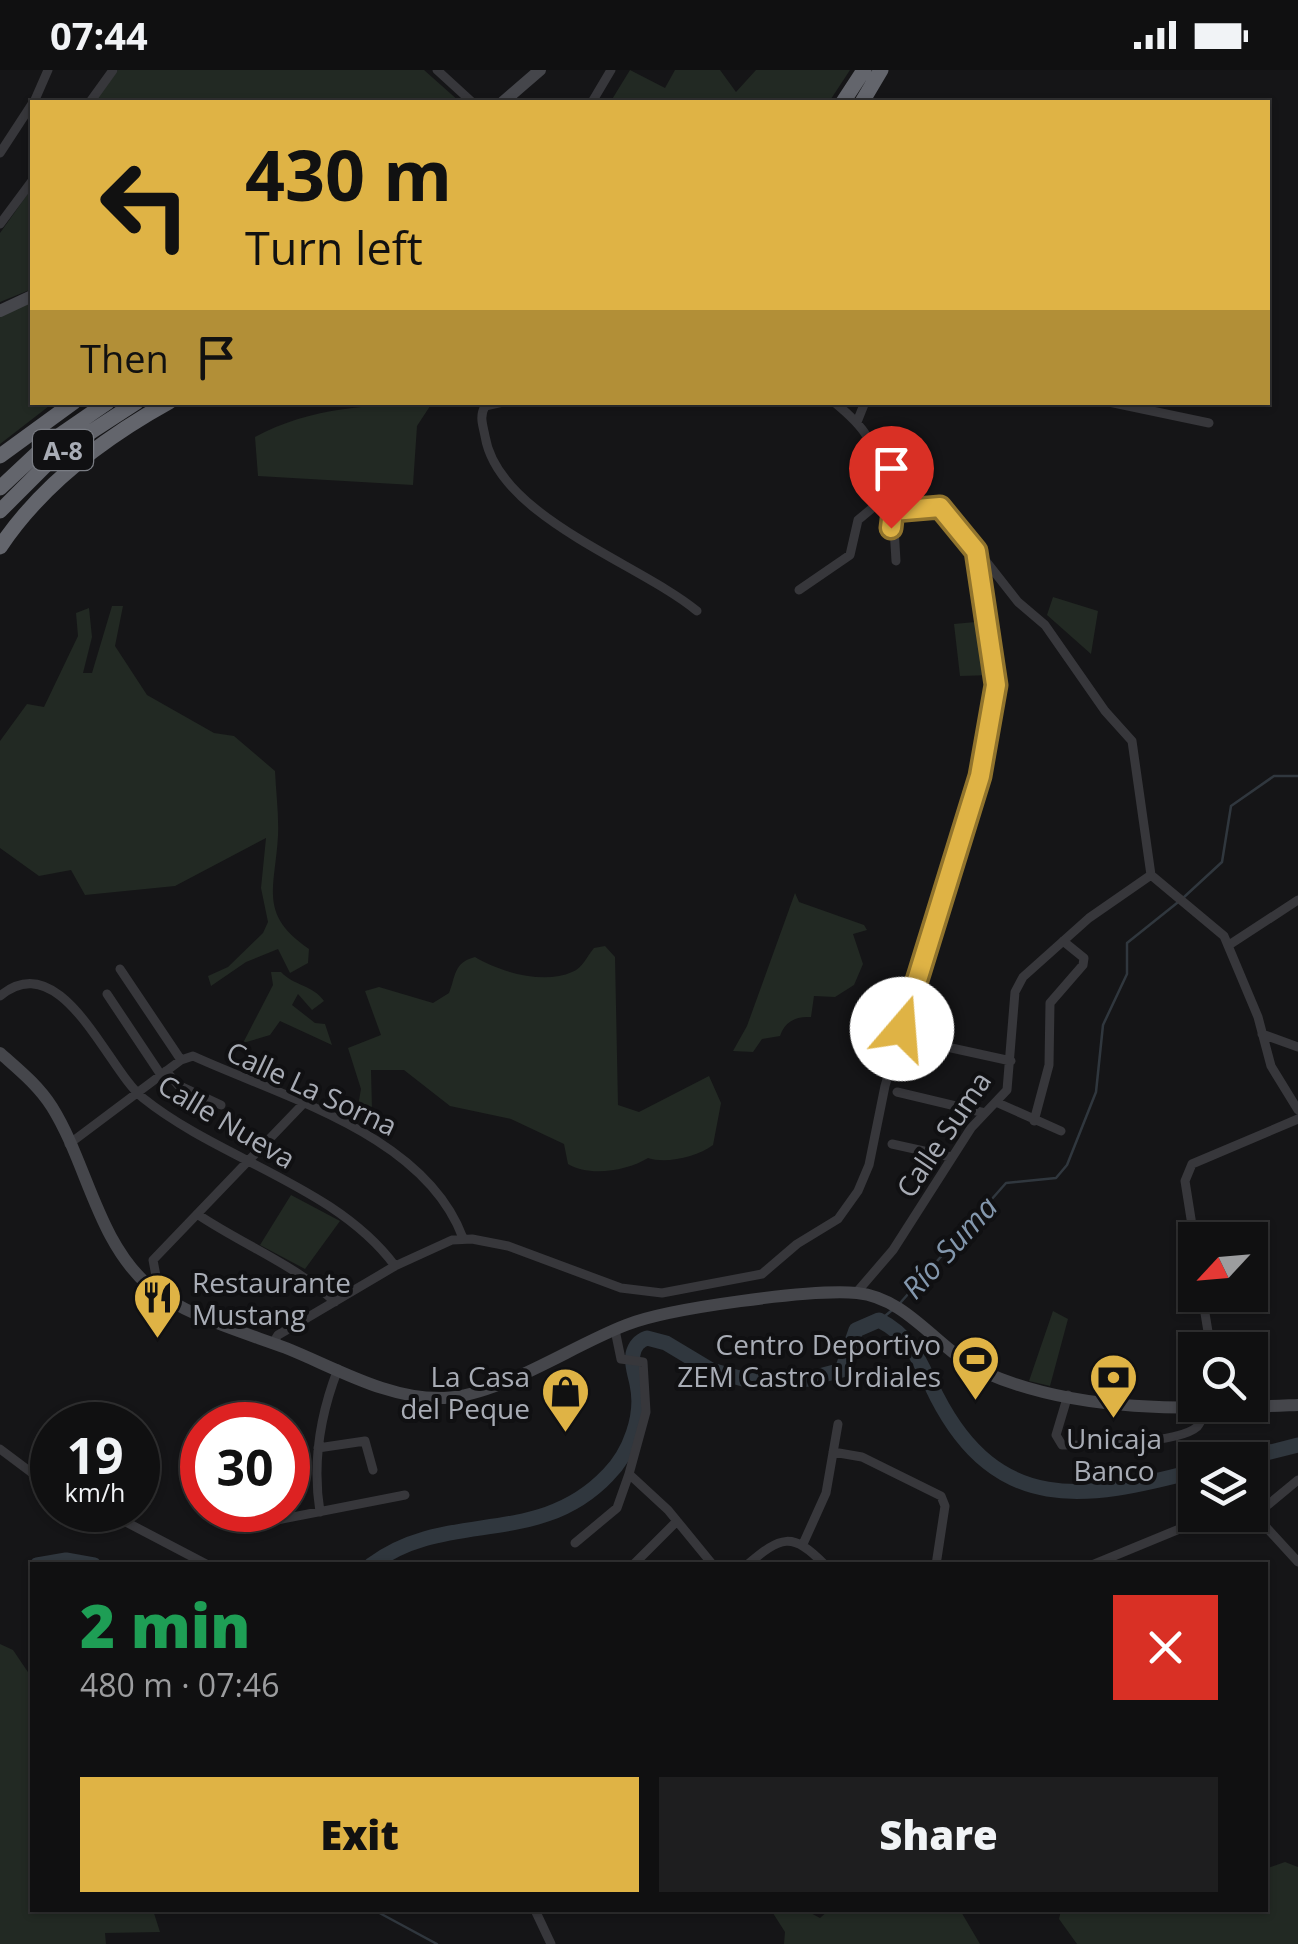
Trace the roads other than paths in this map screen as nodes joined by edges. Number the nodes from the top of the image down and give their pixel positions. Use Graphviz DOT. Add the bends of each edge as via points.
graph roads {
  1 [pos="48,70"];
  2 [pos="113,70"];
  3 [pos="437,70"];
  4 [pos="540,70"];
  5 [pos="611,70"];
  6 [pos="864,70"];
  7 [pos="881,70"];
  8 [pos="34,100"];
  9 [pos="91,100"];
  10 [pos="470,100"];
  11 [pos="505,100"];
  12 [pos="593,100"];
  13 [pos="844,100"];
  14 [pos="863,100"];
  15 [pos="30,108"];
  16 [pos="0,153"];
  17 [pos="30,183"];
  18 [pos="0,224"];
  19 [pos="30,297"];
  20 [pos="0,310"];
  21 [pos="70,405"];
  22 [pos="104,405"];
  23 [pos="132,405"];
  24 [pos="164,405"];
  25 [pos="490,405"];
  26 [pos="837,405"];
  27 [pos="863,405"];
  28 [pos="1122,405"];
  29 [pos="857,422"];
  30 [pos="1209,424"];
  31 [pos="0,456"];
  32 [pos="0,488"];
  33 [pos="882,500"];
  34 [pos="0,511"];
  35 [pos="893,511"];
  36 [pos="0,547"];
  37 [pos="976,551"];
  38 [pos="896,562"];
  39 [pos="799,590"];
  40 [pos="697,611"];
  41 [pos="1151,875"];
  42 [pos="1298,900"];
  43 [pos="1062,941"];
  44 [pos="1229,944"];
  45 [pos="120,969"];
  46 [pos="107,994"];
  47 [pos="0,996"];
  48 [pos="1262,1034"];
  49 [pos="915,1040"];
  50 [pos="1298,1046"];
  51 [pos="0,1052"];
  52 [pos="181,1060"];
  53 [pos="1011,1061"];
  54 [pos="164,1073"];
  55 [pos="897,1092"];
  56 [pos="138,1094"];
  57 [pos="998,1103"];
  58 [pos="221,1105"];
  59 [pos="302,1106"];
  60 [pos="1298,1110"];
  61 [pos="985,1113"];
  62 [pos="1298,1119"];
  63 [pos="1034,1121"];
  64 [pos="1060,1130"];
  65 [pos="70,1144"];
  66 [pos="892,1144"];
  67 [pos="951,1158"];
  68 [pos="246,1163"];
  69 [pos="197,1214"];
  70 [pos="1192,1222"];
  71 [pos="463,1238"];
  72 [pos="126,1259"];
  73 [pos="153,1260"];
  74 [pos="395,1266"];
  75 [pos="158,1292"];
  76 [pos="856,1293"];
  77 [pos="335,1302"];
  78 [pos="615,1330"];
  79 [pos="273,1344"];
  80 [pos="338,1369"];
  81 [pos="1068,1395"];
  82 [pos="1268,1405"];
  83 [pos="1298,1405"];
  84 [pos="1178,1407"];
  85 [pos="1201,1422"];
  86 [pos="838,1424"];
  87 [pos="318,1448"];
  88 [pos="0,1449"];
  89 [pos="832,1452"];
  90 [pos="373,1470"];
  91 [pos="30,1472"];
  92 [pos="628,1474"];
  93 [pos="1298,1480"];
  94 [pos="405,1495"];
  95 [pos="1268,1506"];
  96 [pos="320,1512"];
  97 [pos="310,1514"];
  98 [pos="677,1521"];
  99 [pos="1178,1529"];
  100 [pos="1268,1529"];
  101 [pos="145,1532"];
  102 [pos="576,1544"];
  103 [pos="803,1544"];
  104 [pos="202,1562"];
  105 [pos="637,1562"];
  106 [pos="711,1562"];
  107 [pos="751,1562"];
  108 [pos="822,1562"];
  109 [pos="936,1562"];
  110 [pos="1099,1562"];
  111 [pos="1298,1562"];
  112 [pos="536,1912"];
  113 [pos="550,1944"];
  1 -- 8 [label="street"];
  2 -- 9 [label="street"];
  3 -- 10 [label="street"];
  4 -- 11 [label="street"];
  5 -- 12 [label="street"];
  6 -- 13 [label="highway"];
  7 -- 14 [label="highway"];
  15 -- 16 [label="street"];
  17 -- 18 [label="street"];
  19 -- 20 [label="street"];
  21 -- 31 [label="highway"];
  22 -- 32 [label="highway, A-8"];
  23 -- 34 [label="highway, A-8" via="57,454"];
  24 -- 36 [label="highway" via="100,443 53,484"];
  25 -- 40 [label="street" via="481,414 487,452 528,502"];
  26 -- 29 [label="street"];
  27 -- 29 [label="street"];
  28 -- 30 [label="street"];
  29 -- 33 [label="street" via="875,450"];
  33 -- 35 [label="street"];
  33 -- 39 [label="street" via="858,520 845,561"];
  35 -- 37 [label="street" via="945,510"];
  35 -- 38 [label="street"];
  37 -- 41 [label="street" via="1045,625 1132,741"];
  37 -- 71 [label="street" via="996,658 992,724 884,1086 864,1178 838,1219 762,1274 662,1293 621,1288 508,1246"];
  41 -- 43 [label="street, Calle Suma"];
  41 -- 44 [label="street"];
  42 -- 44 [label="street"];
  43 -- 53 [label="street, Calle Suma" via="1016,992"];
  43 -- 63 [label="street" via="1084,958 1083,965 1050,1003 1049,1065"];
  44 -- 48 [label="street"];
  45 -- 52 [label="street"];
  46 -- 54 [label="street"];
  47 -- 56 [label="street, Calle Nueva" via="32,984 62,998"];
  48 -- 50 [label="street"];
  48 -- 60 [label="street" via="1278,1082"];
  49 -- 53 [label="street"];
  51 -- 65 [label="street" via="43,1095"];
  52 -- 54 [label="street, Calle La Sorna"];
  52 -- 59 [label="street, Calle La Sorna" via="193,1056"];
  53 -- 57 [label="street, Calle Suma"];
  54 -- 56 [label="street, Calle La Sorna"];
  54 -- 58 [label="street"];
  55 -- 61 [label="street"];
  56 -- 65 [label="street, Calle La Sorna"];
  56 -- 68 [label="street, Calle Nueva"];
  57 -- 61 [label="street, Calle Suma"];
  57 -- 63 [label="street"];
  59 -- 68 [label="street"];
  59 -- 71 [label="street, Calle La Sorna" via="377,1140 420,1171"];
  61 -- 67 [label="street, Calle Suma"];
  62 -- 70 [label="street" via="1192,1164 1185,1181"];
  63 -- 64 [label="street"];
  65 -- 72 [label="street"];
  66 -- 67 [label="street"];
  67 -- 76 [label="street, Calle Suma" via="893,1250"];
  68 -- 69 [label="street"];
  68 -- 74 [label="street, Calle Nueva" via="338,1211"];
  69 -- 73 [label="street"];
  69 -- 77 [label="street" via="291,1267"];
  71 -- 74 [label="street"];
  72 -- 73 [label="street"];
  72 -- 75 [label="street"];
  73 -- 75 [label="street"];
  74 -- 77 [label="street"];
  75 -- 79 [label="street"];
  76 -- 78 [label="street" via="660,1315"];
  76 -- 81 [label="street" via="900,1310 984,1372"];
  77 -- 79 [label="street"];
  78 -- 80 [label="street" via="475,1392 446,1398 398,1392"];
  78 -- 92 [label="street" via="621,1359 642,1362 646,1412"];
  79 -- 80 [label="street"];
  80 -- 87 [label="street"];
  81 -- 84 [label="street"];
  81 -- 85 [label="street" via="1056,1435 1062,1445 1158,1438"];
  82 -- 83 [label="street"];
  86 -- 89 [label="street"];
  87 -- 90 [label="street" via="365,1440"];
  87 -- 96 [label="street"];
  88 -- 91 [label="street"];
  89 -- 103 [label="street" via="826,1494"];
  89 -- 109 [label="street" via="862,1457 941,1496"];
  92 -- 98 [label="street"];
  92 -- 102 [label="street" via="616,1508"];
  93 -- 95 [label="street"];
  94 -- 96 [label="street"];
  96 -- 97 [label="street"];
  98 -- 105 [label="street"];
  98 -- 106 [label="street"];
  99 -- 110 [label="street"];
  100 -- 111 [label="street"];
  101 -- 104 [label="street"];
  103 -- 107 [label="street" via="780,1541"];
  103 -- 108 [label="street"];
  112 -- 113 [label="street"];
}
